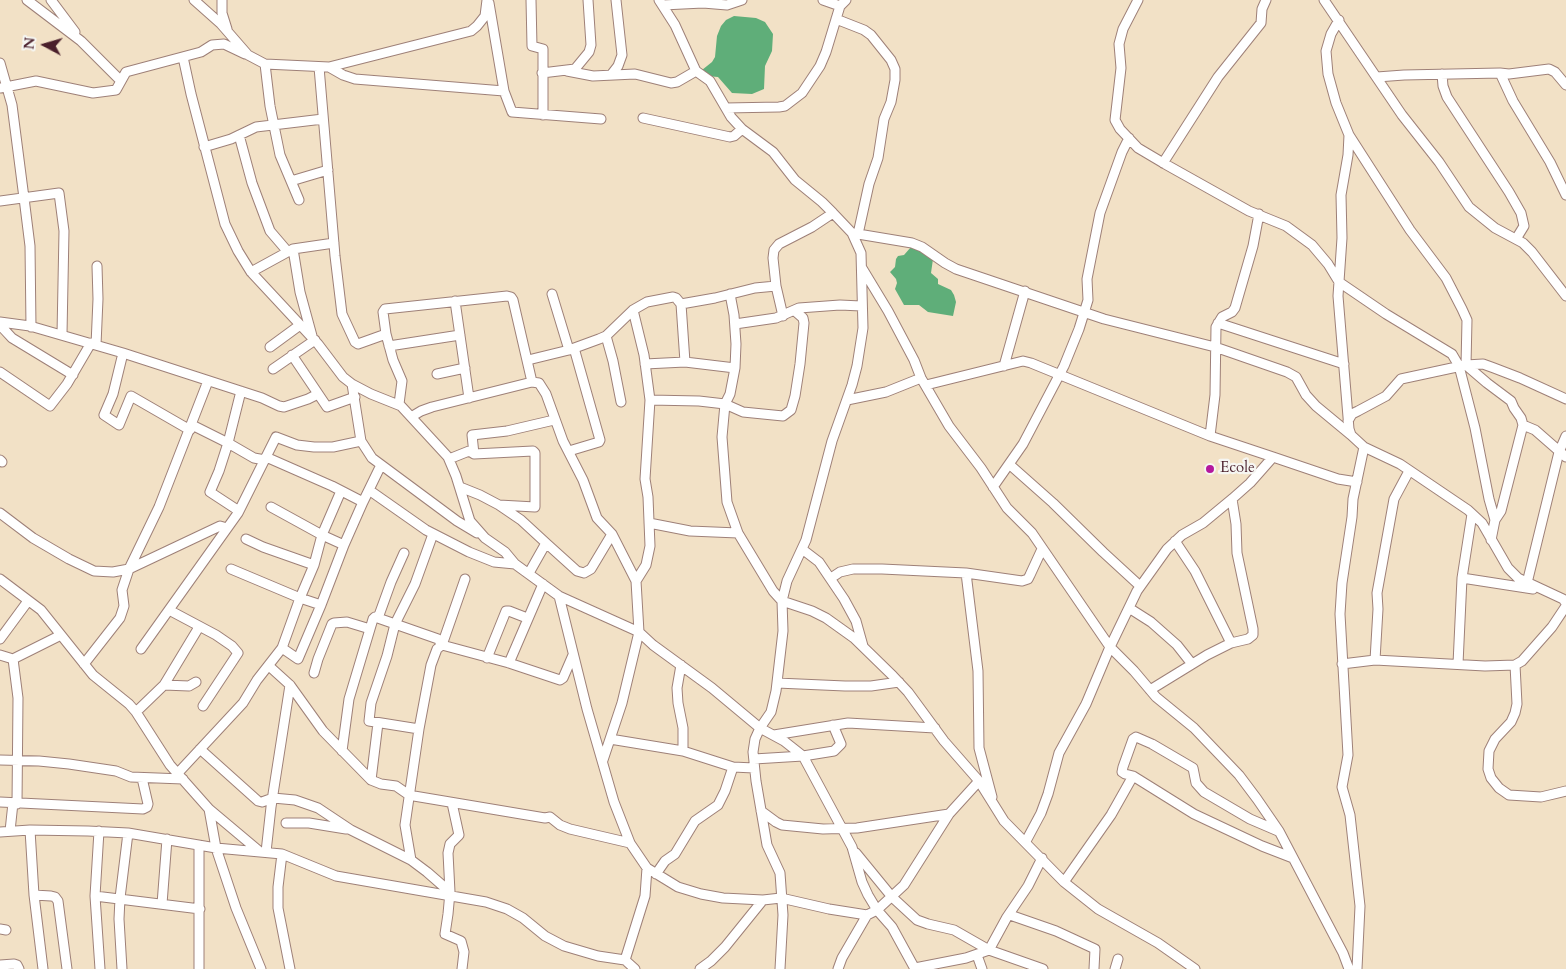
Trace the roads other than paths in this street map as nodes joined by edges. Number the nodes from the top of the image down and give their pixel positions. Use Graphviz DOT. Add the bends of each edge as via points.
graph roads {
  1 [pos="27,0"];
  2 [pos="51,0"];
  3 [pos="194,0"];
  4 [pos="222,0"];
  5 [pos="488,0"];
  6 [pos="531,0"];
  7 [pos="588,0"];
  8 [pos="616,0"];
  9 [pos="742,0"];
  10 [pos="823,0"];
  11 [pos="1138,0"];
  12 [pos="1266,0"];
  13 [pos="1324,0"];
  14 [pos="661,3"];
  15 [pos="843,3"];
  16 [pos="836,19"];
  17 [pos="1340,20"];
  18 [pos="227,30"];
  19 [pos="81,40"];
  20 [pos="248,56"];
  21 [pos="183,57"];
  22 [pos="0,63"];
  23 [pos="265,64"];
  24 [pos="319,67"];
  25 [pos="329,67"];
  26 [pos="567,71"];
  27 [pos="696,72"];
  28 [pos="1500,73"];
  29 [pos="542,74"];
  30 [pos="1442,74"];
  31 [pos="611,75"];
  32 [pos="1377,78"];
  33 [pos="121,82"];
  34 [pos="1566,86"];
  35 [pos="3,87"];
  36 [pos="504,91"];
  37 [pos="726,108"];
  38 [pos="543,115"];
  39 [pos="642,118"];
  40 [pos="601,119"];
  41 [pos="323,120"];
  42 [pos="274,124"];
  43 [pos="742,129"];
  44 [pos="239,135"];
  45 [pos="1349,135"];
  46 [pos="1129,138"];
  47 [pos="204,147"];
  48 [pos="1163,163"];
  49 [pos="328,170"];
  50 [pos="291,181"];
  51 [pos="1566,195"];
  52 [pos="24,198"];
  53 [pos="299,200"];
  54 [pos="0,201"];
  55 [pos="833,213"];
  56 [pos="1259,214"];
  57 [pos="855,233"];
  58 [pos="1516,239"];
  59 [pos="334,243"];
  60 [pos="290,251"];
  61 [pos="97,266"];
  62 [pos="862,268"];
  63 [pos="251,272"];
  64 [pos="1339,282"];
  65 [pos="776,286"];
  66 [pos="1024,291"];
  67 [pos="552,294"];
  68 [pos="730,294"];
  69 [pos="1566,296"];
  70 [pos="455,301"];
  71 [pos="680,304"];
  72 [pos="861,306"];
  73 [pos="633,310"];
  74 [pos="795,311"];
  75 [pos="1085,312"];
  76 [pos="783,316"];
  77 [pos="0,323"];
  78 [pos="1218,323"];
  79 [pos="735,324"];
  80 [pos="300,325"];
  81 [pos="32,327"];
  82 [pos="62,334"];
  83 [pos="386,334"];
  84 [pos="460,335"];
  85 [pos="606,336"];
  86 [pos="314,339"];
  87 [pos="94,344"];
  88 [pos="389,346"];
  89 [pos="270,347"];
  90 [pos="1215,347"];
  91 [pos="571,349"];
  92 [pos="122,352"];
  93 [pos="292,355"];
  94 [pos="528,360"];
  95 [pos="685,362"];
  96 [pos="645,364"];
  97 [pos="1344,364"];
  98 [pos="1004,366"];
  99 [pos="1463,366"];
  100 [pos="465,368"];
  101 [pos="735,368"];
  102 [pos="273,369"];
  103 [pos="0,372"];
  104 [pos="437,374"];
  105 [pos="1060,374"];
  106 [pos="73,375"];
  107 [pos="208,380"];
  108 [pos="532,382"];
  109 [pos="924,382"];
  110 [pos="352,384"];
  111 [pos="241,391"];
  112 [pos="318,394"];
  113 [pos="354,397"];
  114 [pos="469,398"];
  115 [pos="1566,399"];
  116 [pos="650,400"];
  117 [pos="847,400"];
  118 [pos="621,402"];
  119 [pos="399,404"];
  120 [pos="725,404"];
  121 [pos="411,417"];
  122 [pos="554,420"];
  123 [pos="1348,421"];
  124 [pos="1523,425"];
  125 [pos="191,427"];
  126 [pos="1351,435"];
  127 [pos="1210,436"];
  128 [pos="1566,436"];
  129 [pos="361,441"];
  130 [pos="228,443"];
  131 [pos="1364,447"];
  132 [pos="569,451"];
  133 [pos="474,454"];
  134 [pos="1562,454"];
  135 [pos="1273,457"];
  136 [pos="266,459"];
  137 [pos="449,459"];
  138 [pos="1009,464"];
  139 [pos="381,465"];
  140 [pos="1409,471"];
  141 [pos="1357,482"];
  142 [pos="460,487"];
  143 [pos="993,487"];
  144 [pos="370,490"];
  145 [pos="341,491"];
  146 [pos="1232,499"];
  147 [pos="363,502"];
  148 [pos="499,505"];
  149 [pos="271,507"];
  150 [pos="239,510"];
  151 [pos="0,513"];
  152 [pos="1472,514"];
  153 [pos="1495,520"];
  154 [pos="649,523"];
  155 [pos="227,528"];
  156 [pos="738,533"];
  157 [pos="433,534"];
  158 [pos="612,534"];
  159 [pos="322,535"];
  160 [pos="484,538"];
  161 [pos="246,539"];
  162 [pos="1491,540"];
  163 [pos="1175,541"];
  164 [pos="546,543"];
  165 [pos="344,545"];
  166 [pos="802,549"];
  167 [pos="1042,549"];
  168 [pos="404,553"];
  169 [pos="515,564"];
  170 [pos="314,565"];
  171 [pos="129,569"];
  172 [pos="231,569"];
  173 [pos="966,572"];
  174 [pos="529,573"];
  175 [pos="831,578"];
  176 [pos="1462,578"];
  177 [pos="465,579"];
  178 [pos="636,581"];
  179 [pos="1,583"];
  180 [pos="1527,583"];
  181 [pos="543,584"];
  182 [pos="1140,586"];
  183 [pos="1543,591"];
  184 [pos="559,596"];
  185 [pos="300,598"];
  186 [pos="1565,600"];
  187 [pos="28,601"];
  188 [pos="782,601"];
  189 [pos="321,605"];
  190 [pos="1129,608"];
  191 [pos="169,610"];
  192 [pos="378,618"];
  193 [pos="527,618"];
  194 [pos="395,624"];
  195 [pos="199,627"];
  196 [pos="370,629"];
  197 [pos="639,632"];
  198 [pos="61,635"];
  199 [pos="0,639"];
  200 [pos="1231,643"];
  201 [pos="442,645"];
  202 [pos="1110,647"];
  203 [pos="282,648"];
  204 [pos="864,648"];
  205 [pos="141,649"];
  206 [pos="573,655"];
  207 [pos="0,656"];
  208 [pos="487,658"];
  209 [pos="13,659"];
  210 [pos="1375,660"];
  211 [pos="509,663"];
  212 [pos="84,664"];
  213 [pos="1192,664"];
  214 [pos="1342,664"];
  215 [pos="1458,664"];
  216 [pos="681,665"];
  217 [pos="1515,665"];
  218 [pos="269,666"];
  219 [pos="314,673"];
  220 [pos="196,682"];
  221 [pos="899,682"];
  222 [pos="777,683"];
  223 [pos="164,685"];
  224 [pos="290,685"];
  225 [pos="1150,690"];
  226 [pos="203,706"];
  227 [pos="136,712"];
  228 [pos="378,723"];
  229 [pos="834,725"];
  230 [pos="760,728"];
  231 [pos="935,728"];
  232 [pos="419,729"];
  233 [pos="773,735"];
  234 [pos="610,740"];
  235 [pos="200,749"];
  236 [pos="342,751"];
  237 [pos="683,751"];
  238 [pos="803,756"];
  239 [pos="0,760"];
  240 [pos="18,760"];
  241 [pos="603,760"];
  242 [pos="754,764"];
  243 [pos="733,767"];
  244 [pos="1133,776"];
  245 [pos="180,777"];
  246 [pos="142,778"];
  247 [pos="371,780"];
  248 [pos="979,781"];
  249 [pos="1566,790"];
  250 [pos="409,795"];
  251 [pos="273,798"];
  252 [pos="0,802"];
  253 [pos="15,803"];
  254 [pos="452,803"];
  255 [pos="994,807"];
  256 [pos="209,809"];
  257 [pos="761,811"];
  258 [pos="949,814"];
  259 [pos="286,823"];
  260 [pos="842,828"];
  261 [pos="30,830"];
  262 [pos="352,830"];
  263 [pos="10,831"];
  264 [pos="0,832"];
  265 [pos="99,832"];
  266 [pos="1279,832"];
  267 [pos="128,833"];
  268 [pos="167,839"];
  269 [pos="1026,842"];
  270 [pos="630,843"];
  271 [pos="200,845"];
  272 [pos="852,847"];
  273 [pos="216,848"];
  274 [pos="263,852"];
  275 [pos="282,854"];
  276 [pos="1042,858"];
  277 [pos="1293,858"];
  278 [pos="411,860"];
  279 [pos="647,868"];
  280 [pos="656,874"];
  281 [pos="1064,882"];
  282 [pos="450,894"];
  283 [pos="34,895"];
  284 [pos="95,896"];
  285 [pos="892,897"];
  286 [pos="120,898"];
  287 [pos="781,898"];
  288 [pos="763,900"];
  289 [pos="162,904"];
  290 [pos="200,909"];
  291 [pos="877,910"];
  292 [pos="867,915"];
  293 [pos="1010,915"];
  294 [pos="989,950"];
  295 [pos="977,955"];
  296 [pos="1118,959"];
  297 [pos="625,960"];
  298 [pos="0,964"];
  299 [pos="915,968"];
  300 [pos="19,969"];
  301 [pos="43,969"];
  302 [pos="66,969"];
  303 [pos="100,969"];
  304 [pos="122,969"];
  305 [pos="199,969"];
  306 [pos="261,969"];
  307 [pos="290,969"];
  308 [pos="462,969"];
  309 [pos="635,969"];
  310 [pos="700,969"];
  311 [pos="780,969"];
  312 [pos="838,969"];
  313 [pos="982,969"];
  314 [pos="1043,969"];
  315 [pos="1094,969"];
  316 [pos="1115,969"];
  317 [pos="1195,969"];
  318 [pos="1349,969"];
  319 [pos="1357,969"];
  1 -- 19 [label="street"];
  2 -- 19 [label="street"];
  3 -- 18 [label="street"];
  4 -- 18 [label="street"];
  5 -- 25 [label="street" via="485,16 471,31"];
  5 -- 36 [label="street"];
  6 -- 29 [label="street" via="532,46 543,49"];
  7 -- 26 [label="street" via="589,52 580,65"];
  8 -- 31 [label="street" via="622,55"];
  9 -- 14 [label="street" via="727,6"];
  10 -- 15 [label="street"];
  11 -- 46 [label="street" via="1119,44 1121,68 1115,120"];
  12 -- 48 [label="street" via="1261,23 1218,77"];
  13 -- 17 [label="street"];
  14 -- 27 [label="street" via="675,25"];
  15 -- 16 [label="street"];
  16 -- 37 [label="street" via="820,66 802,93 785,106"];
  16 -- 57 [label="street" via="871,35 895,69 878,158"];
  17 -- 32 [label="street"];
  17 -- 45 [label="street" via="1326,50 1328,74"];
  18 -- 20 [label="street"];
  19 -- 33 [label="street"];
  20 -- 21 [label="street" via="224,44 212,45"];
  20 -- 23 [label="street"];
  21 -- 33 [label="street" via="126,72"];
  21 -- 47 [label="street"];
  22 -- 35 [label="street"];
  23 -- 24 [label="street"];
  23 -- 42 [label="street"];
  24 -- 25 [label="street"];
  24 -- 41 [label="street"];
  25 -- 36 [label="street" via="355,79"];
  26 -- 29 [label="street"];
  26 -- 31 [label="street" via="593,76"];
  27 -- 31 [label="street" via="671,83 635,74"];
  27 -- 37 [label="street" via="710,81"];
  28 -- 30 [label="street"];
  28 -- 34 [label="street" via="1549,69"];
  28 -- 51 [label="street"];
  29 -- 38 [label="street"];
  30 -- 32 [label="street"];
  30 -- 58 [label="street" via="1447,97 1521,213 1524,226"];
  32 -- 58 [label="street" via="1469,207 1495,228"];
  33 -- 35 [label="street" via="116,90 93,93 36,81"];
  35 -- 52 [label="street" via="12,105"];
  36 -- 38 [label="street" via="512,112"];
  37 -- 43 [label="street"];
  38 -- 40 [label="street"];
  39 -- 43 [label="street" via="730,137"];
  41 -- 42 [label="street"];
  41 -- 49 [label="street"];
  42 -- 44 [label="street" via="256,127"];
  42 -- 50 [label="street" via="280,155"];
  43 -- 55 [label="street" via="773,152 795,180"];
  44 -- 47 [label="street"];
  44 -- 60 [label="street" via="270,231"];
  45 -- 64 [label="street" via="1340,195"];
  45 -- 99 [label="street" via="1410,230 1446,278 1462,309 1467,320"];
  46 -- 48 [label="street" via="1138,148"];
  46 -- 75 [label="street" via="1100,213 1087,279"];
  47 -- 63 [label="street" via="225,224"];
  48 -- 56 [label="street"];
  49 -- 50 [label="street"];
  49 -- 59 [label="street"];
  50 -- 53 [label="street"];
  52 -- 54 [label="street"];
  52 -- 81 [label="street" via="30,246"];
  52 -- 82 [label="street" via="59,193 64,231"];
  55 -- 57 [label="street"];
  55 -- 65 [label="street" via="774,250"];
  56 -- 64 [label="street" via="1286,226 1312,244"];
  56 -- 78 [label="street" via="1254,246 1235,308"];
  57 -- 62 [label="street"];
  57 -- 66 [label="street" via="922,246 956,269"];
  58 -- 69 [label="street" via="1532,252"];
  59 -- 60 [label="street"];
  59 -- 83 [label="street" via="342,314 355,342 360,344"];
  60 -- 63 [label="street"];
  60 -- 86 [label="street"];
  61 -- 87 [label="street"];
  62 -- 72 [label="street"];
  62 -- 109 [label="street"];
  63 -- 80 [label="street"];
  64 -- 97 [label="street"];
  64 -- 99 [label="street" via="1452,354"];
  65 -- 68 [label="street"];
  65 -- 76 [label="street"];
  66 -- 75 [label="street"];
  66 -- 98 [label="street"];
  67 -- 91 [label="street"];
  68 -- 71 [label="street"];
  68 -- 79 [label="street"];
  70 -- 83 [label="street" via="383,310"];
  70 -- 84 [label="street"];
  70 -- 94 [label="street" via="511,297"];
  71 -- 73 [label="street" via="673,297 647,302"];
  71 -- 95 [label="street"];
  72 -- 74 [label="street" via="819,306"];
  72 -- 117 [label="street" via="857,366"];
  73 -- 85 [label="street"];
  73 -- 96 [label="street"];
  74 -- 76 [label="street"];
  74 -- 120 [label="street" via="804,323 791,410 784,416 751,413"];
  75 -- 90 [label="street"];
  75 -- 105 [label="street"];
  76 -- 79 [label="street"];
  77 -- 81 [label="street"];
  77 -- 106 [label="street" via="12,338"];
  78 -- 90 [label="street"];
  78 -- 97 [label="street"];
  79 -- 101 [label="street"];
  80 -- 86 [label="street"];
  80 -- 89 [label="street"];
  81 -- 82 [label="street"];
  82 -- 87 [label="street"];
  83 -- 88 [label="street"];
  84 -- 88 [label="street"];
  84 -- 100 [label="street"];
  85 -- 91 [label="street"];
  85 -- 118 [label="street"];
  86 -- 93 [label="street"];
  86 -- 110 [label="street"];
  87 -- 92 [label="street"];
  87 -- 106 [label="street"];
  88 -- 119 [label="street" via="402,381"];
  90 -- 126 [label="street" via="1296,377 1316,406"];
  90 -- 127 [label="street" via="1215,395"];
  91 -- 94 [label="street"];
  91 -- 132 [label="street" via="600,440"];
  92 -- 107 [label="street"];
  92 -- 125 [label="street" via="113,394 104,415 119,425 131,396"];
  93 -- 102 [label="street"];
  93 -- 112 [label="street"];
  94 -- 108 [label="street"];
  95 -- 96 [label="street"];
  95 -- 101 [label="street"];
  96 -- 116 [label="street"];
  97 -- 123 [label="street"];
  98 -- 105 [label="street" via="1023,361"];
  98 -- 109 [label="street"];
  99 -- 115 [label="street" via="1483,364"];
  99 -- 123 [label="street" via="1401,379 1386,396 1352,414"];
  99 -- 124 [label="street" via="1511,401"];
  99 -- 153 [label="street"];
  100 -- 104 [label="street"];
  100 -- 114 [label="street"];
  101 -- 120 [label="street"];
  103 -- 106 [label="street" via="50,406"];
  105 -- 127 [label="street"];
  105 -- 138 [label="street"];
  107 -- 111 [label="street"];
  107 -- 125 [label="street"];
  108 -- 114 [label="street"];
  108 -- 122 [label="street" via="539,383 546,394"];
  109 -- 117 [label="street"];
  109 -- 143 [label="street" via="949,426"];
  110 -- 113 [label="street"];
  110 -- 119 [label="street"];
  111 -- 112 [label="street" via="284,407"];
  111 -- 130 [label="street"];
  112 -- 113 [label="street" via="327,407"];
  113 -- 129 [label="street"];
  114 -- 121 [label="street" via="426,409"];
  116 -- 120 [label="street"];
  116 -- 154 [label="street" via="645,479"];
  117 -- 166 [label="street" via="832,441"];
  119 -- 121 [label="street"];
  120 -- 156 [label="street" via="722,437 727,502"];
  121 -- 137 [label="street"];
  122 -- 132 [label="street"];
  122 -- 133 [label="street" via="472,435"];
  123 -- 126 [label="street"];
  124 -- 134 [label="street" via="1535,430"];
  124 -- 153 [label="street" via="1501,511"];
  125 -- 130 [label="street"];
  125 -- 171 [label="street" via="159,508"];
  126 -- 131 [label="street"];
  127 -- 135 [label="street"];
  128 -- 134 [label="street"];
  129 -- 136 [label="street" via="314,447 276,437"];
  129 -- 139 [label="street"];
  130 -- 136 [label="street" via="254,458"];
  130 -- 150 [label="street" via="210,492"];
  131 -- 140 [label="street"];
  131 -- 141 [label="street"];
  132 -- 158 [label="street" via="597,518"];
  133 -- 137 [label="street" via="469,451"];
  133 -- 148 [label="street" via="535,453 535,507"];
  134 -- 180 [label="street"];
  135 -- 141 [label="street"];
  135 -- 146 [label="street"];
  136 -- 145 [label="street"];
  136 -- 150 [label="street"];
  137 -- 142 [label="street"];
  138 -- 143 [label="street"];
  138 -- 182 [label="street"];
  139 -- 144 [label="street"];
  139 -- 160 [label="street"];
  140 -- 152 [label="street"];
  140 -- 210 [label="street" via="1394,499 1377,592"];
  141 -- 214 [label="street" via="1342,583"];
  142 -- 148 [label="street"];
  142 -- 160 [label="street" via="470,521"];
  143 -- 167 [label="street"];
  144 -- 147 [label="street"];
  144 -- 157 [label="street"];
  145 -- 147 [label="street"];
  145 -- 159 [label="street"];
  146 -- 163 [label="street"];
  146 -- 200 [label="street" via="1237,554 1253,629 1251,637"];
  147 -- 165 [label="street"];
  148 -- 164 [label="street"];
  149 -- 159 [label="street"];
  150 -- 155 [label="street"];
  151 -- 171 [label="street" via="32,538 94,571"];
  152 -- 162 [label="street"];
  152 -- 176 [label="street"];
  153 -- 162 [label="street"];
  154 -- 156 [label="street" via="690,531"];
  154 -- 178 [label="street" via="646,564"];
  155 -- 171 [label="street" via="220,526 208,531"];
  155 -- 191 [label="street"];
  156 -- 188 [label="street"];
  157 -- 169 [label="street" via="494,562"];
  157 -- 194 [label="street" via="415,584"];
  158 -- 164 [label="street" via="584,573 577,571"];
  158 -- 178 [label="street"];
  159 -- 165 [label="street"];
  159 -- 170 [label="street"];
  160 -- 169 [label="street" via="505,552"];
  161 -- 170 [label="street"];
  162 -- 180 [label="street" via="1508,568"];
  163 -- 182 [label="street"];
  163 -- 200 [label="street" via="1195,571"];
  164 -- 174 [label="street"];
  165 -- 189 [label="street"];
  166 -- 175 [label="street" via="820,562"];
  166 -- 188 [label="street" via="787,581"];
  167 -- 173 [label="street" via="1028,579 1022,582"];
  167 -- 202 [label="street"];
  168 -- 192 [label="street"];
  169 -- 174 [label="street"];
  170 -- 185 [label="street"];
  171 -- 212 [label="street" via="122,590 124,606 120,618"];
  172 -- 185 [label="street"];
  173 -- 175 [label="street" via="853,569"];
  173 -- 255 [label="street" via="978,671 979,748"];
  174 -- 181 [label="street"];
  175 -- 204 [label="street" via="854,616"];
  176 -- 183 [label="street"];
  176 -- 215 [label="street"];
  177 -- 201 [label="street"];
  178 -- 197 [label="street"];
  179 -- 187 [label="street"];
  180 -- 183 [label="street"];
  181 -- 184 [label="street"];
  181 -- 193 [label="street"];
  182 -- 190 [label="street"];
  183 -- 186 [label="street"];
  184 -- 197 [label="street"];
  184 -- 206 [label="street"];
  185 -- 189 [label="street"];
  185 -- 203 [label="street"];
  186 -- 217 [label="street" via="1552,627"];
  187 -- 198 [label="street" via="41,610"];
  187 -- 199 [label="street"];
  188 -- 204 [label="street" via="826,618"];
  188 -- 222 [label="street" via="783,631"];
  189 -- 203 [label="street" via="298,659"];
  190 -- 202 [label="street"];
  190 -- 213 [label="street" via="1177,645"];
  191 -- 195 [label="street"];
  191 -- 205 [label="street"];
  192 -- 194 [label="street"];
  192 -- 196 [label="street" via="373,619"];
  193 -- 208 [label="street" via="506,611"];
  193 -- 211 [label="street"];
  194 -- 201 [label="street" via="438,639"];
  194 -- 228 [label="street" via="371,703 369,721"];
  195 -- 223 [label="street"];
  195 -- 226 [label="street" via="238,652"];
  196 -- 219 [label="street" via="347,622 332,624"];
  196 -- 236 [label="street" via="349,699"];
  197 -- 216 [label="street"];
  197 -- 234 [label="street"];
  198 -- 209 [label="street"];
  198 -- 212 [label="street"];
  200 -- 213 [label="street"];
  201 -- 208 [label="street"];
  201 -- 232 [label="street" via="431,665"];
  202 -- 225 [label="street"];
  202 -- 269 [label="street" via="1086,704 1065,739 1045,803"];
  203 -- 218 [label="street"];
  204 -- 221 [label="street"];
  206 -- 211 [label="street" via="564,678 560,680"];
  206 -- 241 [label="street"];
  207 -- 209 [label="street"];
  208 -- 211 [label="street"];
  209 -- 240 [label="street" via="18,698"];
  210 -- 214 [label="street"];
  210 -- 215 [label="street"];
  212 -- 227 [label="street"];
  213 -- 225 [label="street"];
  214 -- 319 [label="street" via="1348,755 1342,787 1350,815 1360,906"];
  215 -- 217 [label="street"];
  216 -- 230 [label="street"];
  216 -- 237 [label="street" via="677,688"];
  217 -- 249 [label="street" via="1517,704 1511,722 1495,739 1489,752 1491,778 1509,795 1541,797"];
  218 -- 224 [label="street"];
  218 -- 235 [label="street" via="242,703"];
  220 -- 223 [label="street" via="189,686"];
  221 -- 222 [label="street" via="871,686"];
  221 -- 231 [label="street"];
  222 -- 230 [label="street" via="771,712"];
  223 -- 227 [label="street"];
  224 -- 236 [label="street" via="323,731"];
  224 -- 251 [label="street"];
  225 -- 266 [label="street" via="1194,728 1239,775"];
  227 -- 245 [label="street"];
  228 -- 232 [label="street"];
  228 -- 247 [label="street"];
  229 -- 231 [label="street" via="854,723"];
  229 -- 233 [label="street"];
  229 -- 238 [label="street" via="840,746 834,751"];
  230 -- 233 [label="street"];
  230 -- 242 [label="street" via="755,739"];
  231 -- 248 [label="street"];
  232 -- 250 [label="street"];
  233 -- 238 [label="street"];
  234 -- 237 [label="street"];
  234 -- 241 [label="street"];
  235 -- 245 [label="street"];
  235 -- 251 [label="street" via="258,801"];
  236 -- 247 [label="street"];
  237 -- 243 [label="street"];
  238 -- 242 [label="street"];
  238 -- 260 [label="street"];
  239 -- 240 [label="street"];
  240 -- 246 [label="street" via="83,766"];
  240 -- 253 [label="street"];
  241 -- 270 [label="street" via="614,802"];
  242 -- 243 [label="street"];
  242 -- 257 [label="street"];
  243 -- 280 [label="street" via="718,805 695,820 675,854"];
  244 -- 266 [label="street" via="1122,772 1122,767 1133,738 1139,737 1193,768 1196,784 1204,792"];
  244 -- 277 [label="street" via="1194,814"];
  244 -- 281 [label="street" via="1123,797"];
  245 -- 246 [label="street"];
  245 -- 256 [label="street"];
  246 -- 253 [label="street" via="148,804 144,809"];
  247 -- 250 [label="street" via="396,786"];
  248 -- 255 [label="street"];
  248 -- 258 [label="street"];
  250 -- 254 [label="street"];
  250 -- 278 [label="street" via="405,825"];
  251 -- 262 [label="street" via="295,800 318,808"];
  251 -- 274 [label="street"];
  252 -- 253 [label="street"];
  253 -- 263 [label="street"];
  254 -- 270 [label="street" via="550,817 570,829"];
  254 -- 282 [label="street" via="459,835 450,844 448,853"];
  255 -- 269 [label="street"];
  256 -- 273 [label="street"];
  256 -- 274 [label="street"];
  257 -- 260 [label="street" via="782,825"];
  257 -- 287 [label="street" via="767,845 780,873"];
  258 -- 260 [label="street"];
  258 -- 285 [label="street" via="904,885"];
  259 -- 262 [label="street"];
  260 -- 272 [label="street"];
  261 -- 263 [label="street"];
  261 -- 265 [label="street"];
  261 -- 283 [label="street"];
  262 -- 278 [label="street"];
  263 -- 264 [label="street"];
  265 -- 267 [label="street"];
  265 -- 284 [label="street"];
  266 -- 277 [label="street"];
  267 -- 268 [label="street"];
  267 -- 286 [label="street"];
  268 -- 271 [label="street"];
  268 -- 289 [label="street"];
  269 -- 276 [label="street"];
  270 -- 279 [label="street"];
  271 -- 273 [label="street"];
  271 -- 290 [label="street"];
  272 -- 285 [label="street"];
  272 -- 291 [label="street" via="862,882"];
  273 -- 274 [label="street"];
  273 -- 306 [label="street"];
  274 -- 275 [label="street"];
  275 -- 282 [label="street" via="336,876"];
  275 -- 307 [label="street" via="278,908"];
  276 -- 281 [label="street"];
  276 -- 293 [label="street"];
  277 -- 318 [label="street"];
  278 -- 282 [label="street"];
  279 -- 280 [label="street"];
  279 -- 297 [label="street" via="645,896"];
  280 -- 288 [label="street" via="678,887 700,894"];
  281 -- 317 [label="street" via="1098,909 1158,943"];
  282 -- 297 [label="street" via="507,909 564,946"];
  282 -- 308 [label="street" via="445,934 463,945"];
  283 -- 301 [label="street"];
  283 -- 302 [label="street" via="55,897 58,901"];
  284 -- 286 [label="street"];
  284 -- 303 [label="street"];
  285 -- 291 [label="street"];
  285 -- 294 [label="street" via="917,920 954,930"];
  286 -- 289 [label="street"];
  286 -- 304 [label="street"];
  287 -- 288 [label="street"];
  287 -- 292 [label="street"];
  287 -- 311 [label="street"];
  288 -- 310 [label="street" via="712,962"];
  289 -- 290 [label="street"];
  290 -- 305 [label="street"];
  291 -- 292 [label="street"];
  291 -- 299 [label="street" via="892,927"];
  292 -- 312 [label="street"];
  293 -- 294 [label="street"];
  293 -- 315 [label="street" via="1095,949"];
  294 -- 295 [label="street"];
  294 -- 314 [label="street"];
  295 -- 299 [label="street"];
  295 -- 313 [label="street"];
  296 -- 316 [label="street"];
  297 -- 309 [label="street"];
  298 -- 300 [label="street" via="14,964"];
}
